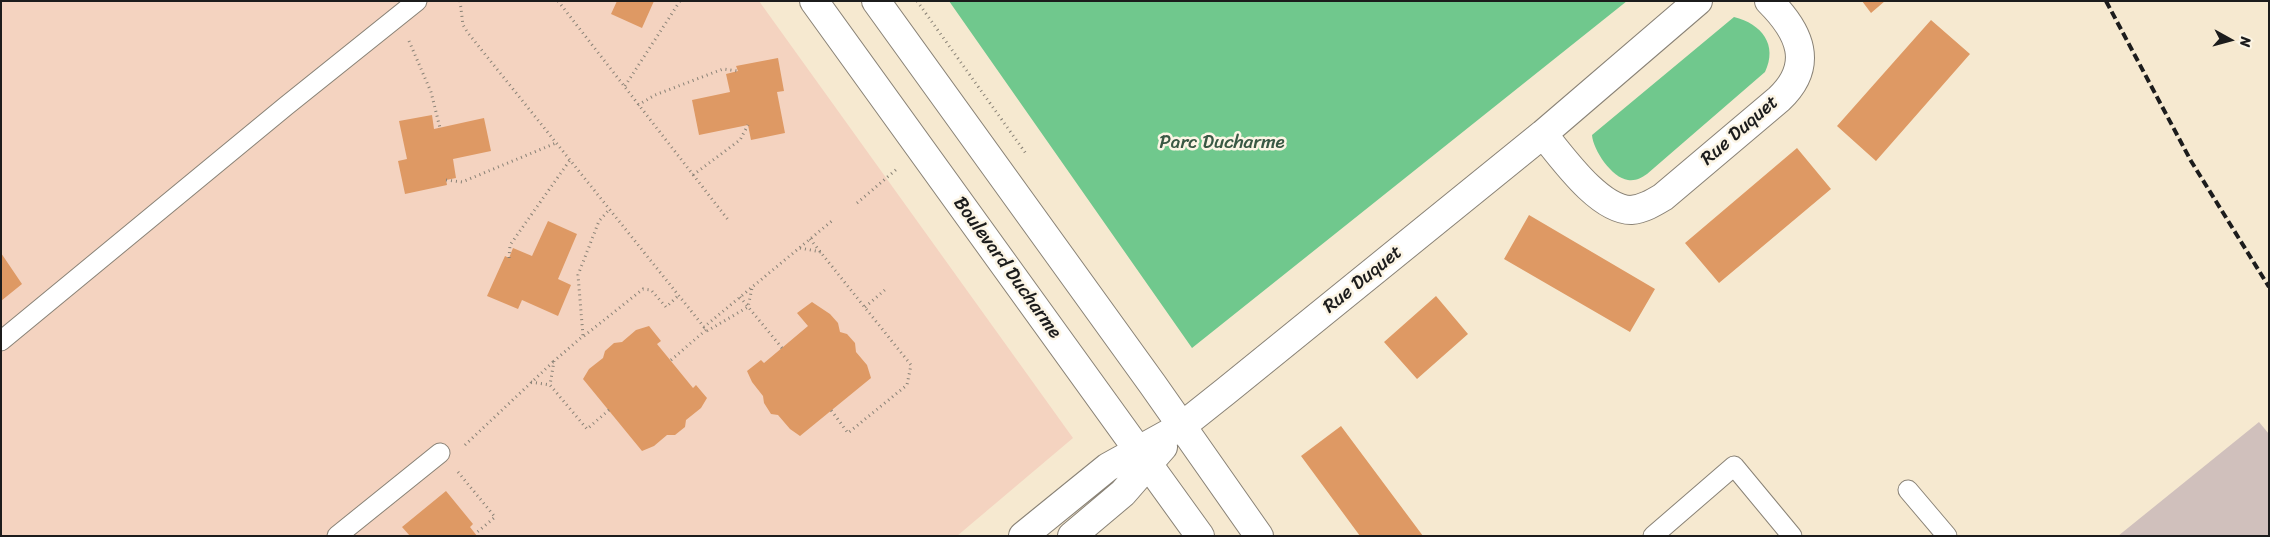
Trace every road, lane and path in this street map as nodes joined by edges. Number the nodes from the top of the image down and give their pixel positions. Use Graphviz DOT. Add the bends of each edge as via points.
graph roads {
  1 [pos="417,1"];
  2 [pos="460,1"];
  3 [pos="558,1"];
  4 [pos="680,1"];
  5 [pos="814,1"];
  6 [pos="876,1"];
  7 [pos="1698,1"];
  8 [pos="1769,1"];
  9 [pos="399,17"];
  10 [pos="738,72"];
  11 [pos="624,86"];
  12 [pos="638,104"];
  13 [pos="748,125"];
  14 [pos="440,128"];
  15 [pos="1543,134"];
  16 [pos="556,143"];
  17 [pos="570,160"];
  18 [pos="899,168"];
  19 [pos="693,175"];
  20 [pos="446,180"];
  21 [pos="856,203"];
  22 [pos="609,210"];
  23 [pos="833,220"];
  24 [pos="729,221"];
  25 [pos="810,239"];
  26 [pos="799,248"];
  27 [pos="821,252"];
  28 [pos="509,258"];
  29 [pos="752,288"];
  30 [pos="886,289"];
  31 [pos="678,296"];
  32 [pos="740,297"];
  33 [pos="748,307"];
  34 [pos="864,307"];
  35 [pos="706,329"];
  36 [pos="583,336"];
  37 [pos="1,341"];
  38 [pos="782,348"];
  39 [pos="671,360"];
  40 [pos="531,382"];
  41 [pos="550,384"];
  42 [pos="609,410"];
  43 [pos="831,410"];
  44 [pos="1182,426"];
  45 [pos="440,453"];
  46 [pos="1144,457"];
  47 [pos="454,467"];
  48 [pos="1908,490"];
  49 [pos="1673,530"];
  50 [pos="475,534"];
  51 [pos="337,536"];
  52 [pos="1023,536"];
  53 [pos="1072,536"];
  54 [pos="1200,536"];
  55 [pos="1259,536"];
  56 [pos="1653,536"];
  57 [pos="1792,536"];
  58 [pos="1947,536"];
  1 -- 9 [label="lane"];
  2 -- 16 [label="path" via="463,25 468,33"];
  3 -- 11 [label="path"];
  4 -- 11 [label="path"];
  5 -- 46 [label="street, Boulevard Ducharme"];
  6 -- 44 [label="street"];
  7 -- 15 [label="street, Rue Duquet"];
  8 -- 15 [label="street, Rue Duquet" via="1797,39 1800,62 1795,81 1779,99 1663,197 1641,208 1614,206 1595,192"];
  9 -- 14 [label="path" via="431,92"];
  9 -- 37 [label="lane"];
  10 -- 12 [label="path" via="723,69"];
  11 -- 12 [label="path"];
  12 -- 19 [label="path"];
  13 -- 19 [label="path" via="740,140"];
  15 -- 44 [label="street, Rue Duquet"];
  16 -- 17 [label="path"];
  16 -- 20 [label="path" via="462,182"];
  17 -- 22 [label="path"];
  17 -- 28 [label="path" via="510,245"];
  18 -- 21 [label="path"];
  19 -- 24 [label="path"];
  22 -- 31 [label="path"];
  22 -- 36 [label="path" via="599,221 578,276"];
  23 -- 25 [label="path"];
  25 -- 26 [label="path"];
  25 -- 27 [label="path"];
  26 -- 27 [label="path"];
  26 -- 29 [label="path"];
  27 -- 34 [label="path"];
  29 -- 32 [label="path"];
  29 -- 33 [label="path"];
  30 -- 34 [label="path"];
  31 -- 35 [label="path"];
  31 -- 36 [label="path" via="666,307 651,290 643,289"];
  32 -- 33 [label="path"];
  32 -- 35 [label="path"];
  33 -- 35 [label="path"];
  33 -- 38 [label="path"];
  34 -- 43 [label="path" via="911,365 907,385 848,433"];
  35 -- 39 [label="path"];
  36 -- 41 [label="path" via="554,362"];
  40 -- 41 [label="path"];
  41 -- 42 [label="path" via="587,429"];
  44 -- 46 [label="street, Rue Duquet"];
  44 -- 55 [label="street"];
  45 -- 51 [label="lane"];
  46 -- 52 [label="street, Rue Duquet" via="1108,467"];
  46 -- 53 [label="street, Rue Duquet" via="1123,494"];
  46 -- 54 [label="street, Boulevard Ducharme"];
  47 -- 50 [label="path" via="495,517"];
  48 -- 58 [label="lane"];
  49 -- 56 [label="lane"];
  49 -- 57 [label="lane" via="1734,466"];
}
